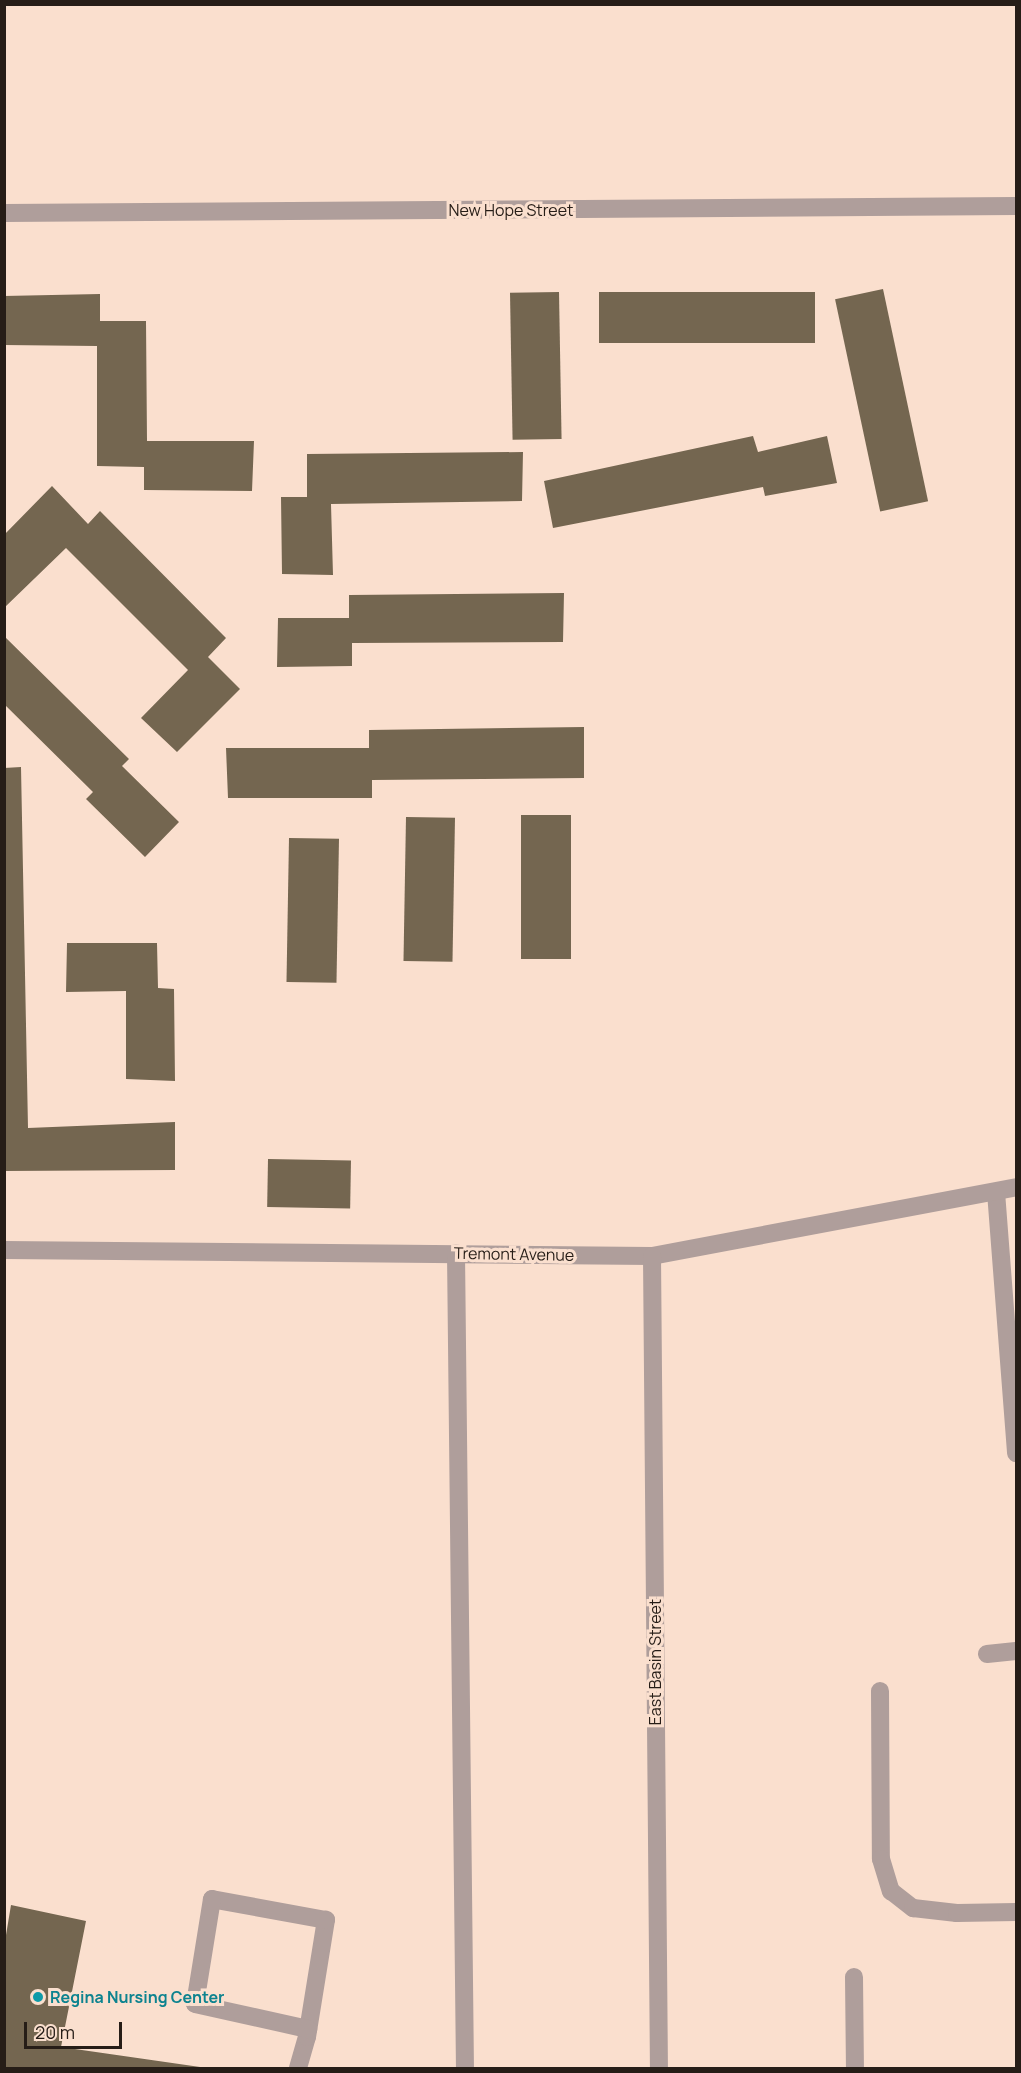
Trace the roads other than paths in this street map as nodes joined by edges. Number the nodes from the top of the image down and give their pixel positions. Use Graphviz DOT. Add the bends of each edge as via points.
graph roads {
  1 [pos="1017,206"];
  2 [pos="4,213"];
  3 [pos="1017,1187"];
  4 [pos="996,1192"];
  5 [pos="4,1250"];
  6 [pos="456,1253"];
  7 [pos="652,1256"];
  8 [pos="1014,1376"];
  9 [pos="1017,1453"];
  10 [pos="1017,1651"];
  11 [pos="987,1654"];
  12 [pos="880,1691"];
  13 [pos="1017,1912"];
  14 [pos="854,1977"];
  15 [pos="308,2029"];
  16 [pos="298,2068"];
  17 [pos="465,2068"];
  18 [pos="659,2068"];
  19 [pos="855,2068"];
  1 -- 2 [label="street, New Hope Street"];
  3 -- 4 [label="street, Tremont Avenue"];
  4 -- 7 [label="street, Tremont Avenue"];
  4 -- 8 [label="street"];
  5 -- 6 [label="street, Tremont Avenue"];
  6 -- 7 [label="street, Tremont Avenue"];
  6 -- 17 [label="street"];
  7 -- 18 [label="street, East Basin Street"];
  8 -- 9 [label="street"];
  10 -- 11 [label="street"];
  12 -- 13 [label="street" via="880,1859 891,1891 913,1908 957,1913"];
  14 -- 19 [label="street"];
  15 -- 15 [label="street" via="326,1920 212,1899 195,2004"];
  15 -- 16 [label="street"];
}
